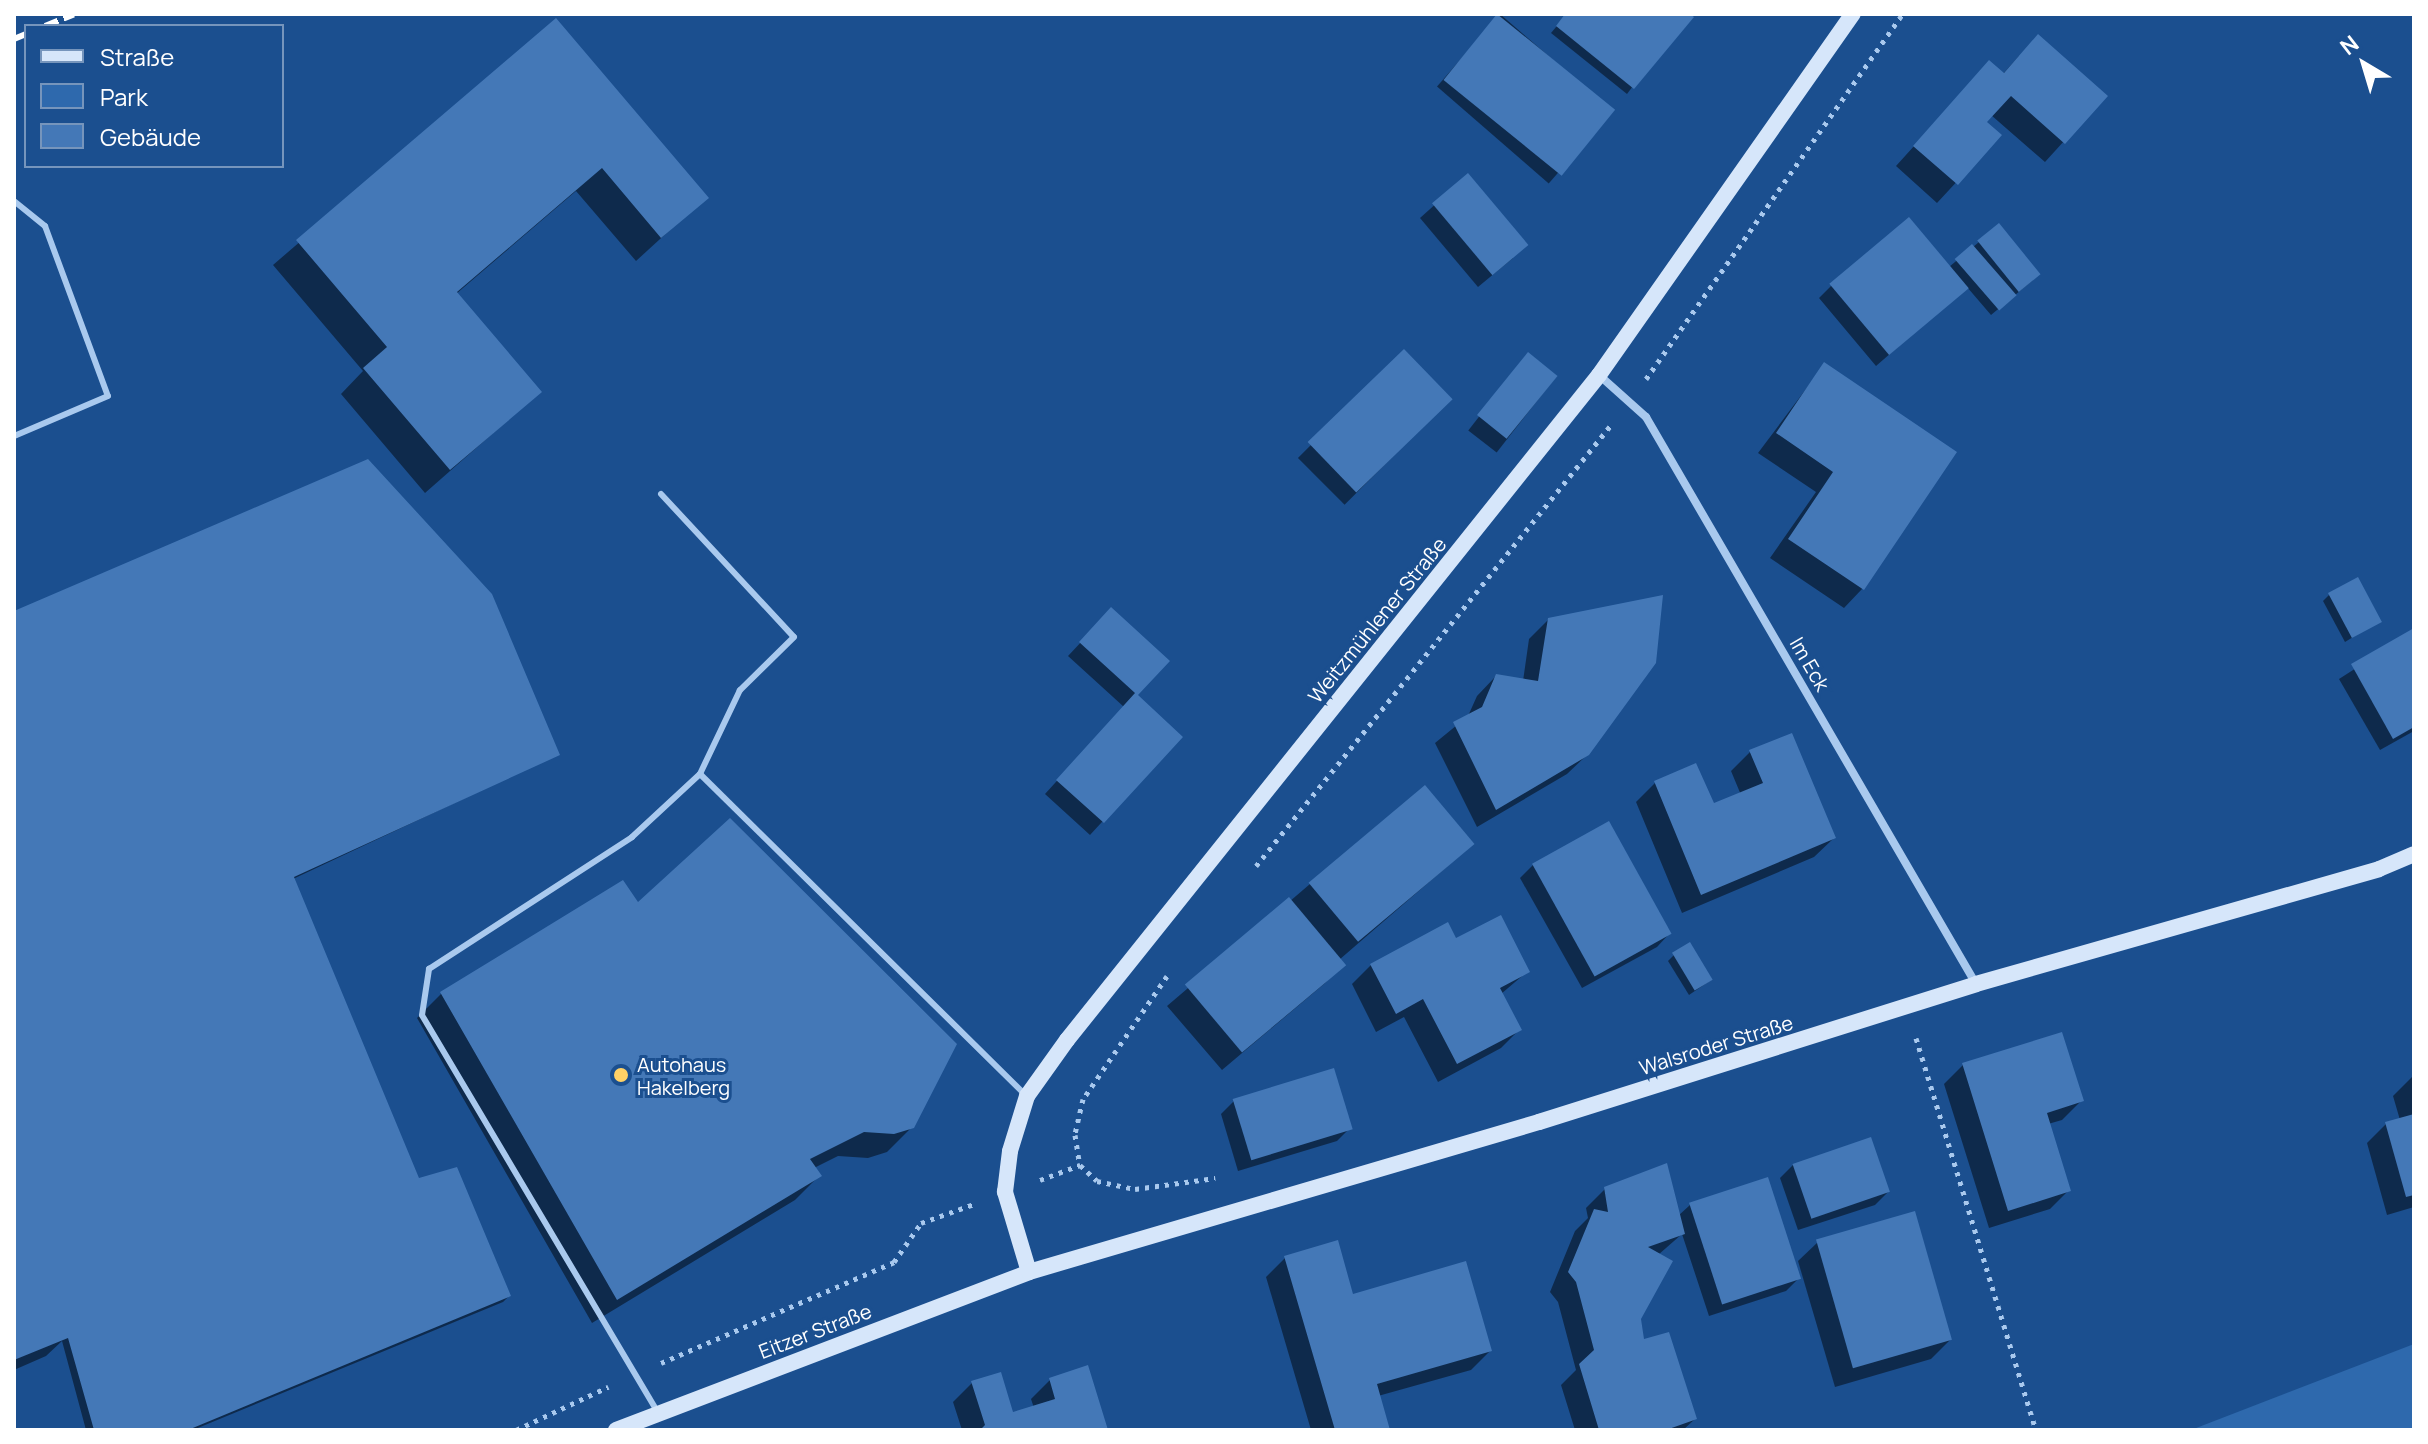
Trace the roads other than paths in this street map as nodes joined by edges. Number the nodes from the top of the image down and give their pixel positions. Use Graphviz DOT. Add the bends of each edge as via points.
graph roads {
  1 [pos="1853,14"];
  2 [pos="14,201"];
  3 [pos="1599,375"];
  4 [pos="14,436"];
  5 [pos="661,494"];
  6 [pos="700,774"];
  7 [pos="2414,854"];
  8 [pos="1976,984"];
  9 [pos="1027,1096"];
  10 [pos="1029,1272"];
  11 [pos="657,1411"];
  12 [pos="616,1430"];
  1 -- 3 [label="main road, Weitzmühlener Straße"];
  2 -- 4 [label="lane" via="45,226 108,396"];
  3 -- 8 [label="street, Im Eck" via="1646,417"];
  3 -- 9 [label="main road, Weitzmühlener Straße" via="1076,1027"];
  5 -- 6 [label="lane" via="794,637 740,690"];
  6 -- 9 [label="lane"];
  6 -- 11 [label="lane" via="632,837 429,969 422,1015"];
  7 -- 8 [label="main road, Walsroder Straße" via="2379,869"];
  8 -- 10 [label="main road, Walsroder Straße" via="1539,1122"];
  9 -- 10 [label="main road, Weitzmühlener Straße" via="1010,1151 1005,1192"];
  10 -- 11 [label="main road, Eitzer Straße"];
  11 -- 12 [label="main road, Eitzer Straße"];
}
